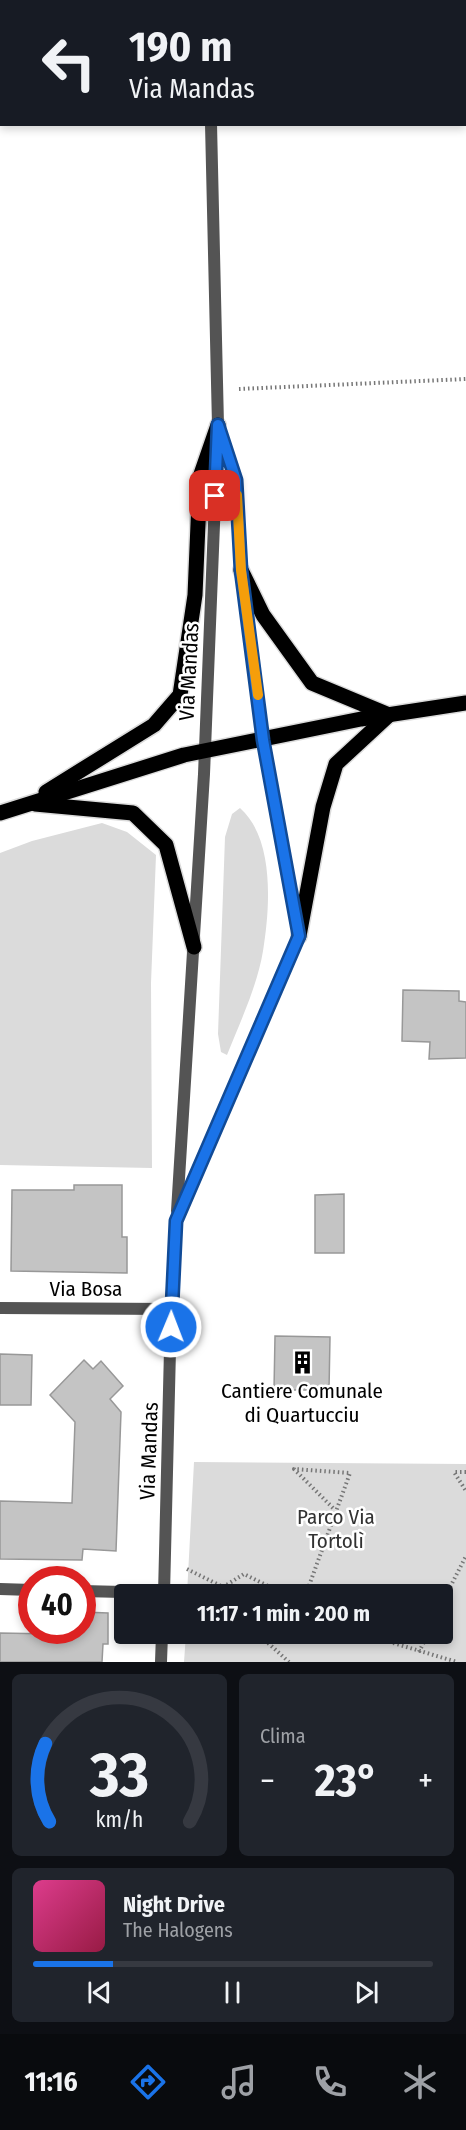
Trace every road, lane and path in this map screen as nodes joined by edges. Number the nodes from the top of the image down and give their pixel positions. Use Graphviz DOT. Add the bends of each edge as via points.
graph roads {
  1 [pos="211,126"];
  2 [pos="466,379"];
  3 [pos="218,390"];
  4 [pos="218,425"];
  5 [pos="241,570"];
  6 [pos="466,703"];
  7 [pos="389,715"];
  8 [pos="263,740"];
  9 [pos="205,751"];
  10 [pos="26,804"];
  11 [pos="0,813"];
  12 [pos="299,936"];
  13 [pos="194,947"];
  14 [pos="176,1221"];
  15 [pos="0,1308"];
  16 [pos="171,1309"];
  17 [pos="466,1472"];
  18 [pos="466,1491"];
  19 [pos="335,1510"];
  20 [pos="466,1556"];
  21 [pos="165,1558"];
  22 [pos="164,1584"];
  23 [pos="217,1584"];
  24 [pos="228,1584"];
  25 [pos="264,1584"];
  26 [pos="309,1584"];
  27 [pos="452,1584"];
  28 [pos="0,1590"];
  29 [pos="18,1590"];
  30 [pos="96,1592"];
  31 [pos="114,1592"];
  32 [pos="162,1644"];
  33 [pos="269,1644"];
  34 [pos="394,1644"];
  35 [pos="423,1644"];
  36 [pos="419,1652"];
  37 [pos="161,1662"];
  38 [pos="289,1662"];
  39 [pos="457,1662"];
  1 -- 3 [label="street, Via Mandas"];
  2 -- 3 [label="path"];
  3 -- 4 [label="street, Via Mandas"];
  4 -- 5 [label="street" via="236,480"];
  4 -- 9 [label="street, Via Mandas"];
  4 -- 10 [label="main road" via="200,477 195,595 180,694 154,725"];
  5 -- 7 [label="main road" via="263,615 312,683"];
  5 -- 8 [label="street"];
  6 -- 7 [label="main road"];
  7 -- 8 [label="main road"];
  7 -- 12 [label="main road" via="336,764 323,807"];
  8 -- 9 [label="main road"];
  8 -- 12 [label="street"];
  9 -- 10 [label="main road"];
  9 -- 13 [label="street, Via Mandas"];
  10 -- 11 [label="main road"];
  10 -- 13 [label="main road" via="133,813 166,845"];
  12 -- 14 [label="street"];
  13 -- 14 [label="street, Via Mandas"];
  14 -- 16 [label="street, Via Mandas"];
  15 -- 16 [label="street, Via Bosa"];
  16 -- 21 [label="street, Via Mandas"];
  17 -- 18 [label="path" via="454,1472"];
  19 -- 19 [label="path" via="350,1473 294,1469 302,1477"];
  19 -- 26 [label="path"];
  20 -- 27 [label="path"];
  21 -- 22 [label="street, Via Mandas"];
  21 -- 23 [label="path"];
  24 -- 25 [label="path" via="244,1574"];
  28 -- 29 [label="street"];
  30 -- 31 [label="street"];
  32 -- 37 [label="street"];
  33 -- 38 [label="path"];
  34 -- 36 [label="path"];
  35 -- 36 [label="path"];
  36 -- 39 [label="path"];
}
